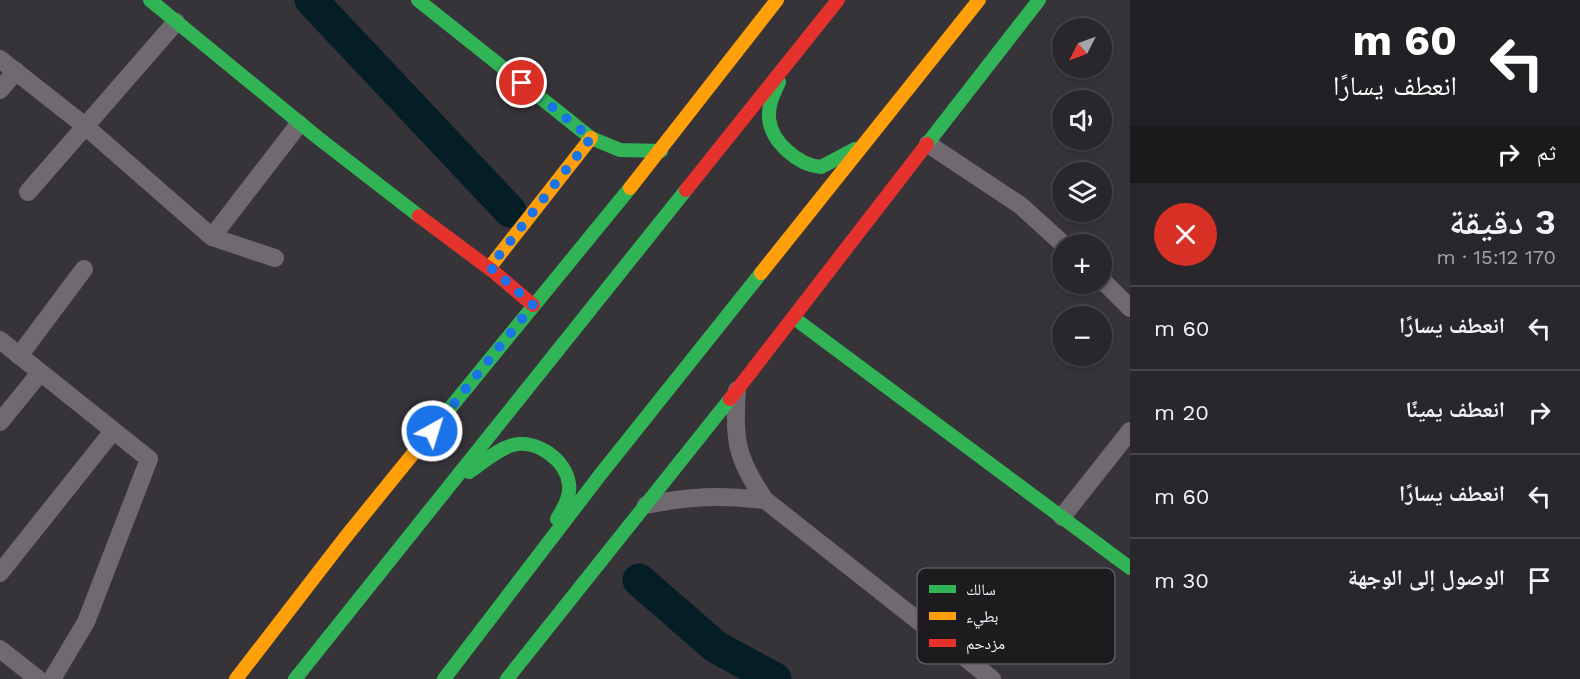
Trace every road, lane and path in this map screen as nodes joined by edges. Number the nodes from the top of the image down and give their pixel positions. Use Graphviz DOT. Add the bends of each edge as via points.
graph roads {
  1 [pos="150,0"];
  2 [pos="418,0"];
  3 [pos="777,0"];
  4 [pos="838,0"];
  5 [pos="979,0"];
  6 [pos="1039,0"];
  7 [pos="176,22"];
  8 [pos="0,59"];
  9 [pos="787,63"];
  10 [pos="16,71"];
  11 [pos="0,90"];
  12 [pos="298,124"];
  13 [pos="86,126"];
  14 [pos="591,138"];
  15 [pos="865,143"];
  16 [pos="928,144"];
  17 [pos="661,151"];
  18 [pos="28,192"];
  19 [pos="1052,234"];
  20 [pos="212,237"];
  21 [pos="275,258"];
  22 [pos="490,267"];
  23 [pos="84,269"];
  24 [pos="1112,290"];
  25 [pos="533,305"];
  26 [pos="1130,308"];
  27 [pos="794,318"];
  28 [pos="0,340"];
  29 [pos="20,356"];
  30 [pos="40,373"];
  31 [pos="737,390"];
  32 [pos="0,422"];
  33 [pos="113,431"];
  34 [pos="1130,431"];
  35 [pos="448,488"];
  36 [pos="765,500"];
  37 [pos="646,505"];
  38 [pos="1062,517"];
  39 [pos="536,559"];
  40 [pos="1130,568"];
  41 [pos="0,573"];
  42 [pos="917,620"];
  43 [pos="0,649"];
  44 [pos="973,664"];
  45 [pos="38,679"];
  46 [pos="52,679"];
  47 [pos="236,679"];
  48 [pos="295,679"];
  49 [pos="444,679"];
  50 [pos="507,679"];
  51 [pos="992,679"];
  1 -- 7 [label="street"];
  2 -- 14 [label="street"];
  3 -- 17 [label="street"];
  4 -- 9 [label="street"];
  5 -- 15 [label="street"];
  6 -- 16 [label="street"];
  7 -- 12 [label="street"];
  7 -- 13 [label="street"];
  8 -- 10 [label="street"];
  9 -- 15 [label="street" via="771,100 769,121 778,139 802,163 822,167"];
  9 -- 35 [label="street"];
  10 -- 11 [label="street"];
  10 -- 13 [label="street"];
  12 -- 20 [label="street"];
  12 -- 22 [label="street"];
  13 -- 18 [label="street"];
  13 -- 20 [label="street"];
  14 -- 17 [label="street" via="620,150"];
  14 -- 22 [label="street"];
  15 -- 39 [label="street"];
  16 -- 19 [label="street" via="1020,205"];
  16 -- 27 [label="street"];
  17 -- 25 [label="street"];
  20 -- 21 [label="street"];
  22 -- 25 [label="street"];
  23 -- 29 [label="street"];
  24 -- 26 [label="street"];
  25 -- 47 [label="street"];
  27 -- 31 [label="street"];
  27 -- 38 [label="street"];
  28 -- 29 [label="street"];
  29 -- 30 [label="street"];
  30 -- 32 [label="street"];
  30 -- 33 [label="street"];
  31 -- 36 [label="street" via="738,446 746,472"];
  31 -- 37 [label="street"];
  33 -- 41 [label="street"];
  33 -- 46 [label="street" via="149,459 86,622"];
  34 -- 38 [label="street"];
  35 -- 39 [label="street" via="513,444 531,445 549,453 564,470 569,485 563,509"];
  35 -- 48 [label="street"];
  36 -- 37 [label="street" via="691,496"];
  36 -- 42 [label="street"];
  37 -- 50 [label="street"];
  38 -- 40 [label="street"];
  39 -- 49 [label="street"];
  43 -- 45 [label="street"];
  44 -- 51 [label="street"];
}
